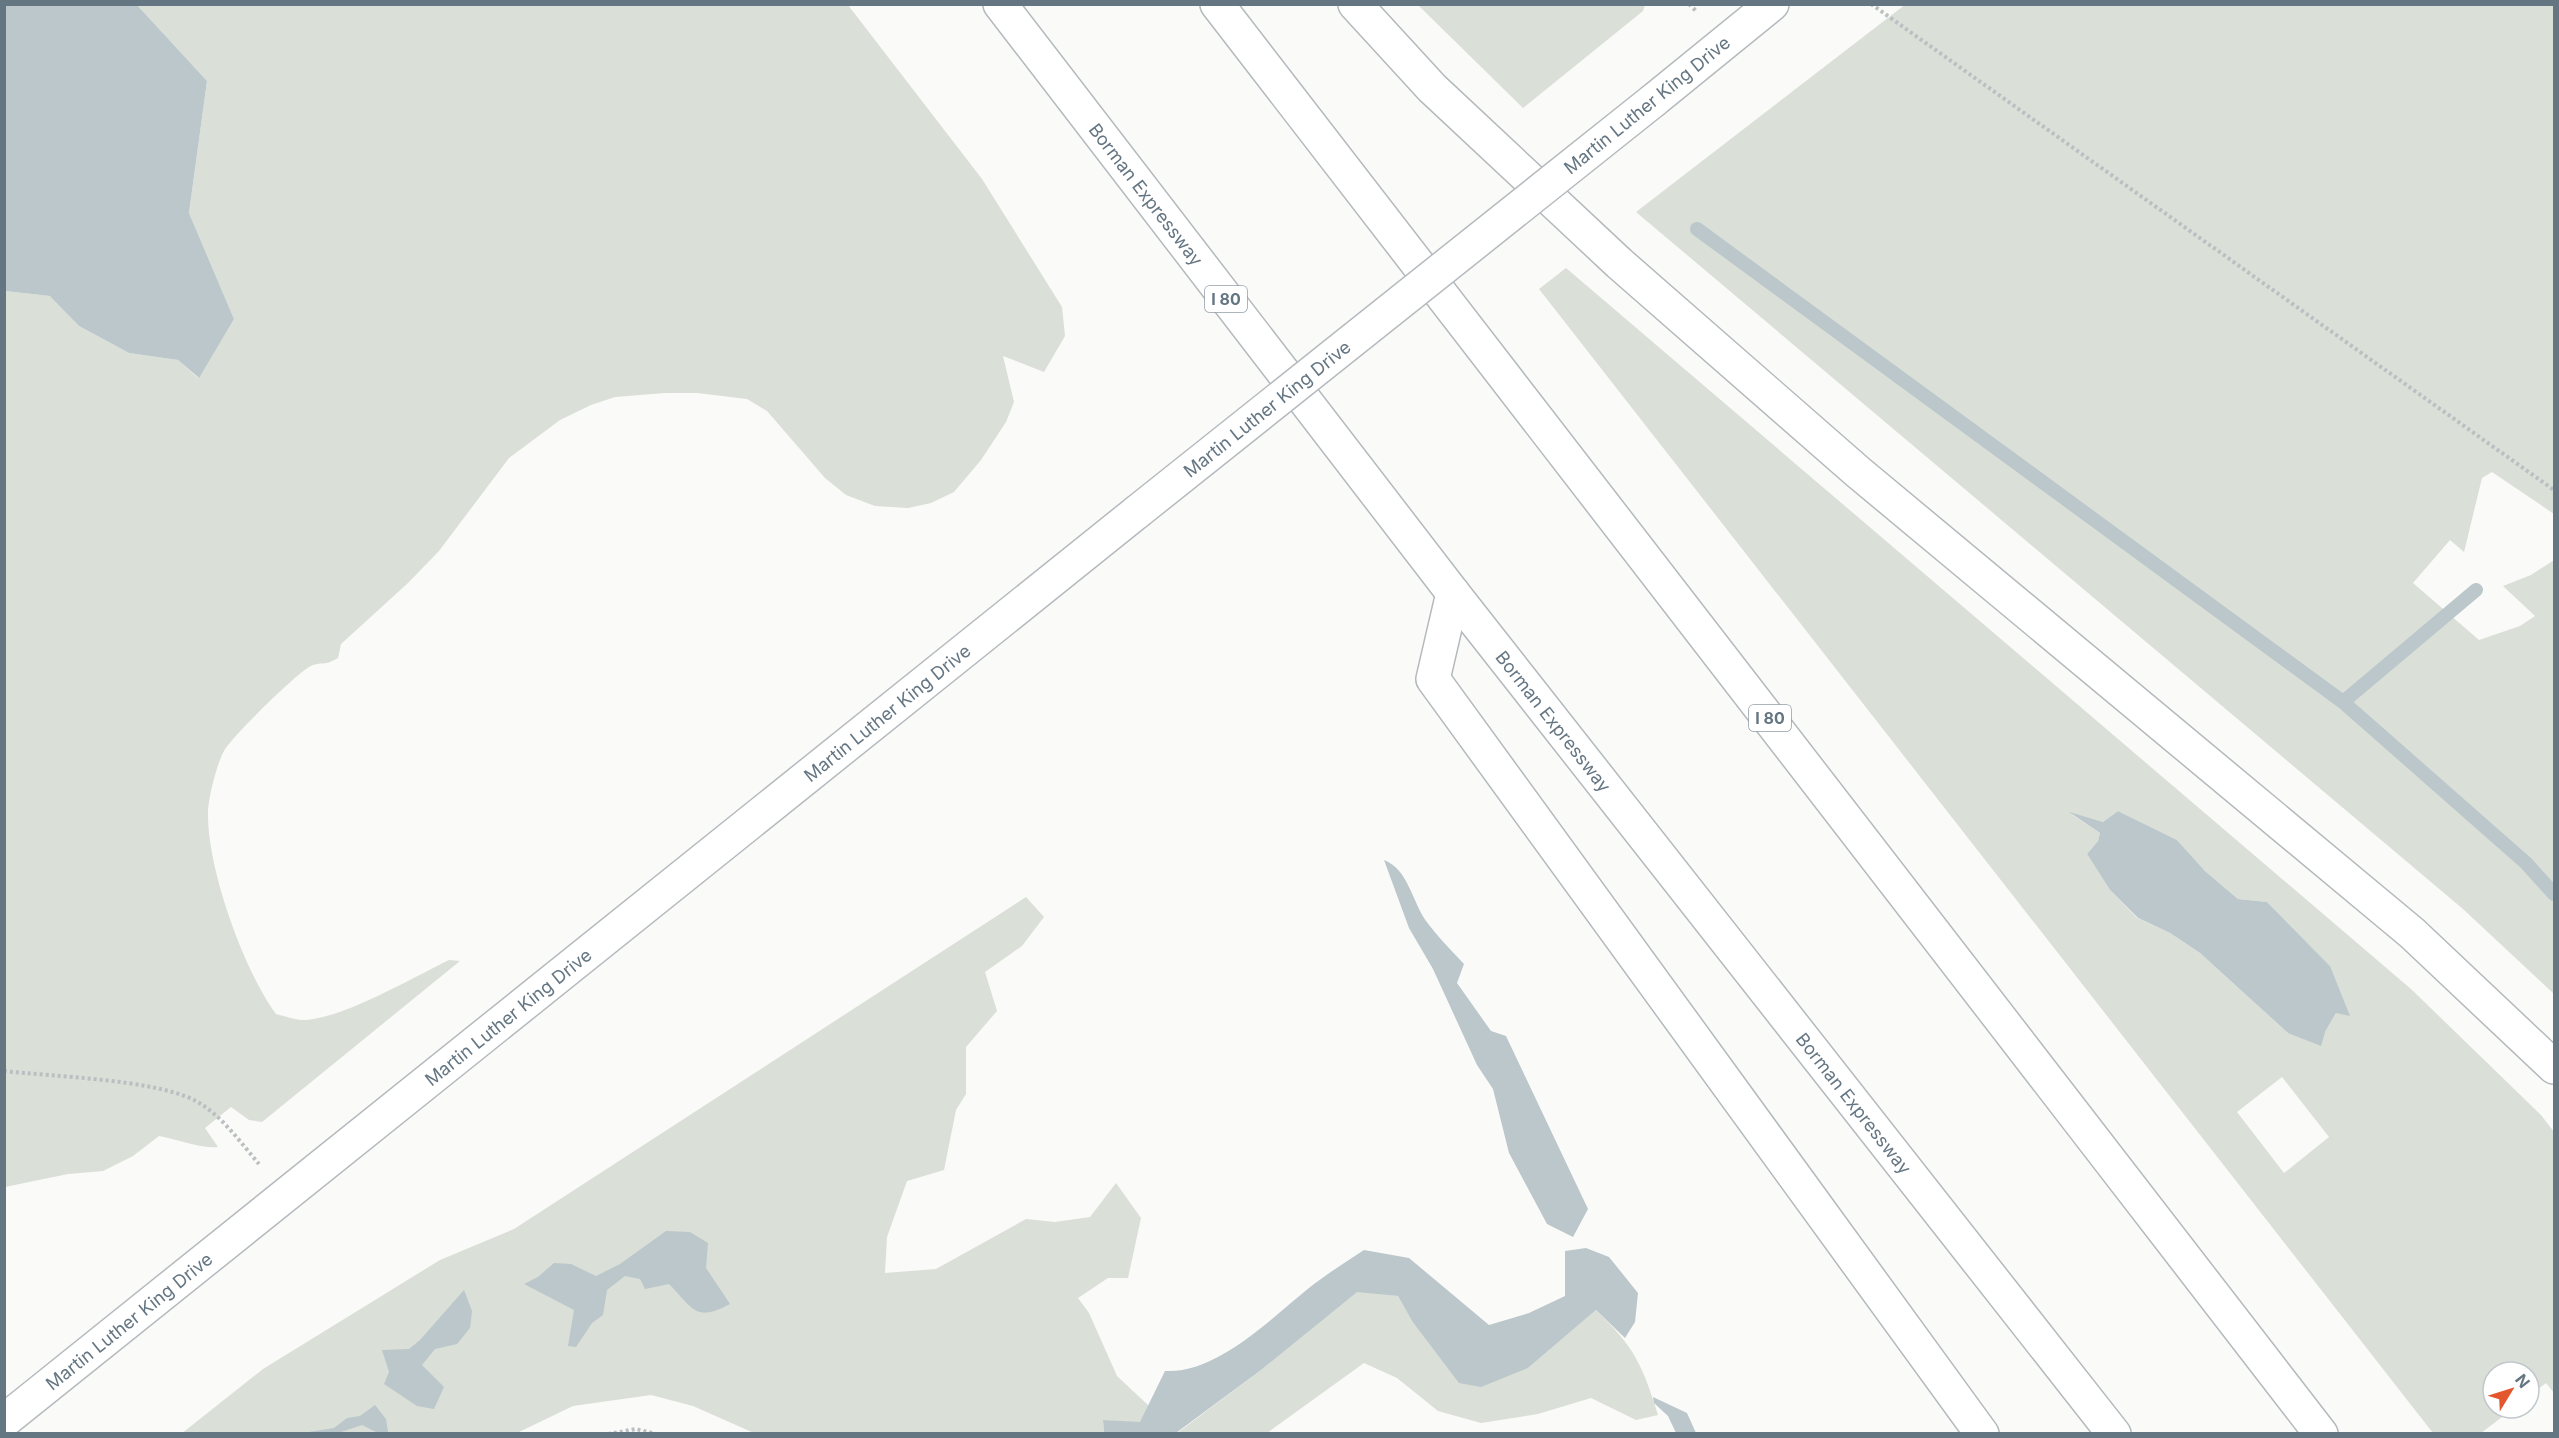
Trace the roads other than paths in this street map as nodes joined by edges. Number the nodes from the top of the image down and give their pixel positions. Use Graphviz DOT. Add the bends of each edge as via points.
graph roads {
  1 [pos="1000,4"];
  2 [pos="1217,4"];
  3 [pos="1355,4"];
  4 [pos="1772,4"];
  5 [pos="1453,593"];
  6 [pos="2554,1067"];
  7 [pos="4,1421"];
  8 [pos="1982,1434"];
  9 [pos="2114,1434"];
  10 [pos="2322,1434"];
  1 -- 5 [label="main road, Borman Expressway / I 80"];
  2 -- 10 [label="main road, I 80"];
  3 -- 6 [label="main road" via="1432,87 1619,263 1858,472 2412,933"];
  4 -- 7 [label="main road, Martin Luther King Drive, bridge"];
  5 -- 8 [label="main road" via="1433,679"];
  5 -- 9 [label="main road, Borman Expressway / I 80"];
}
